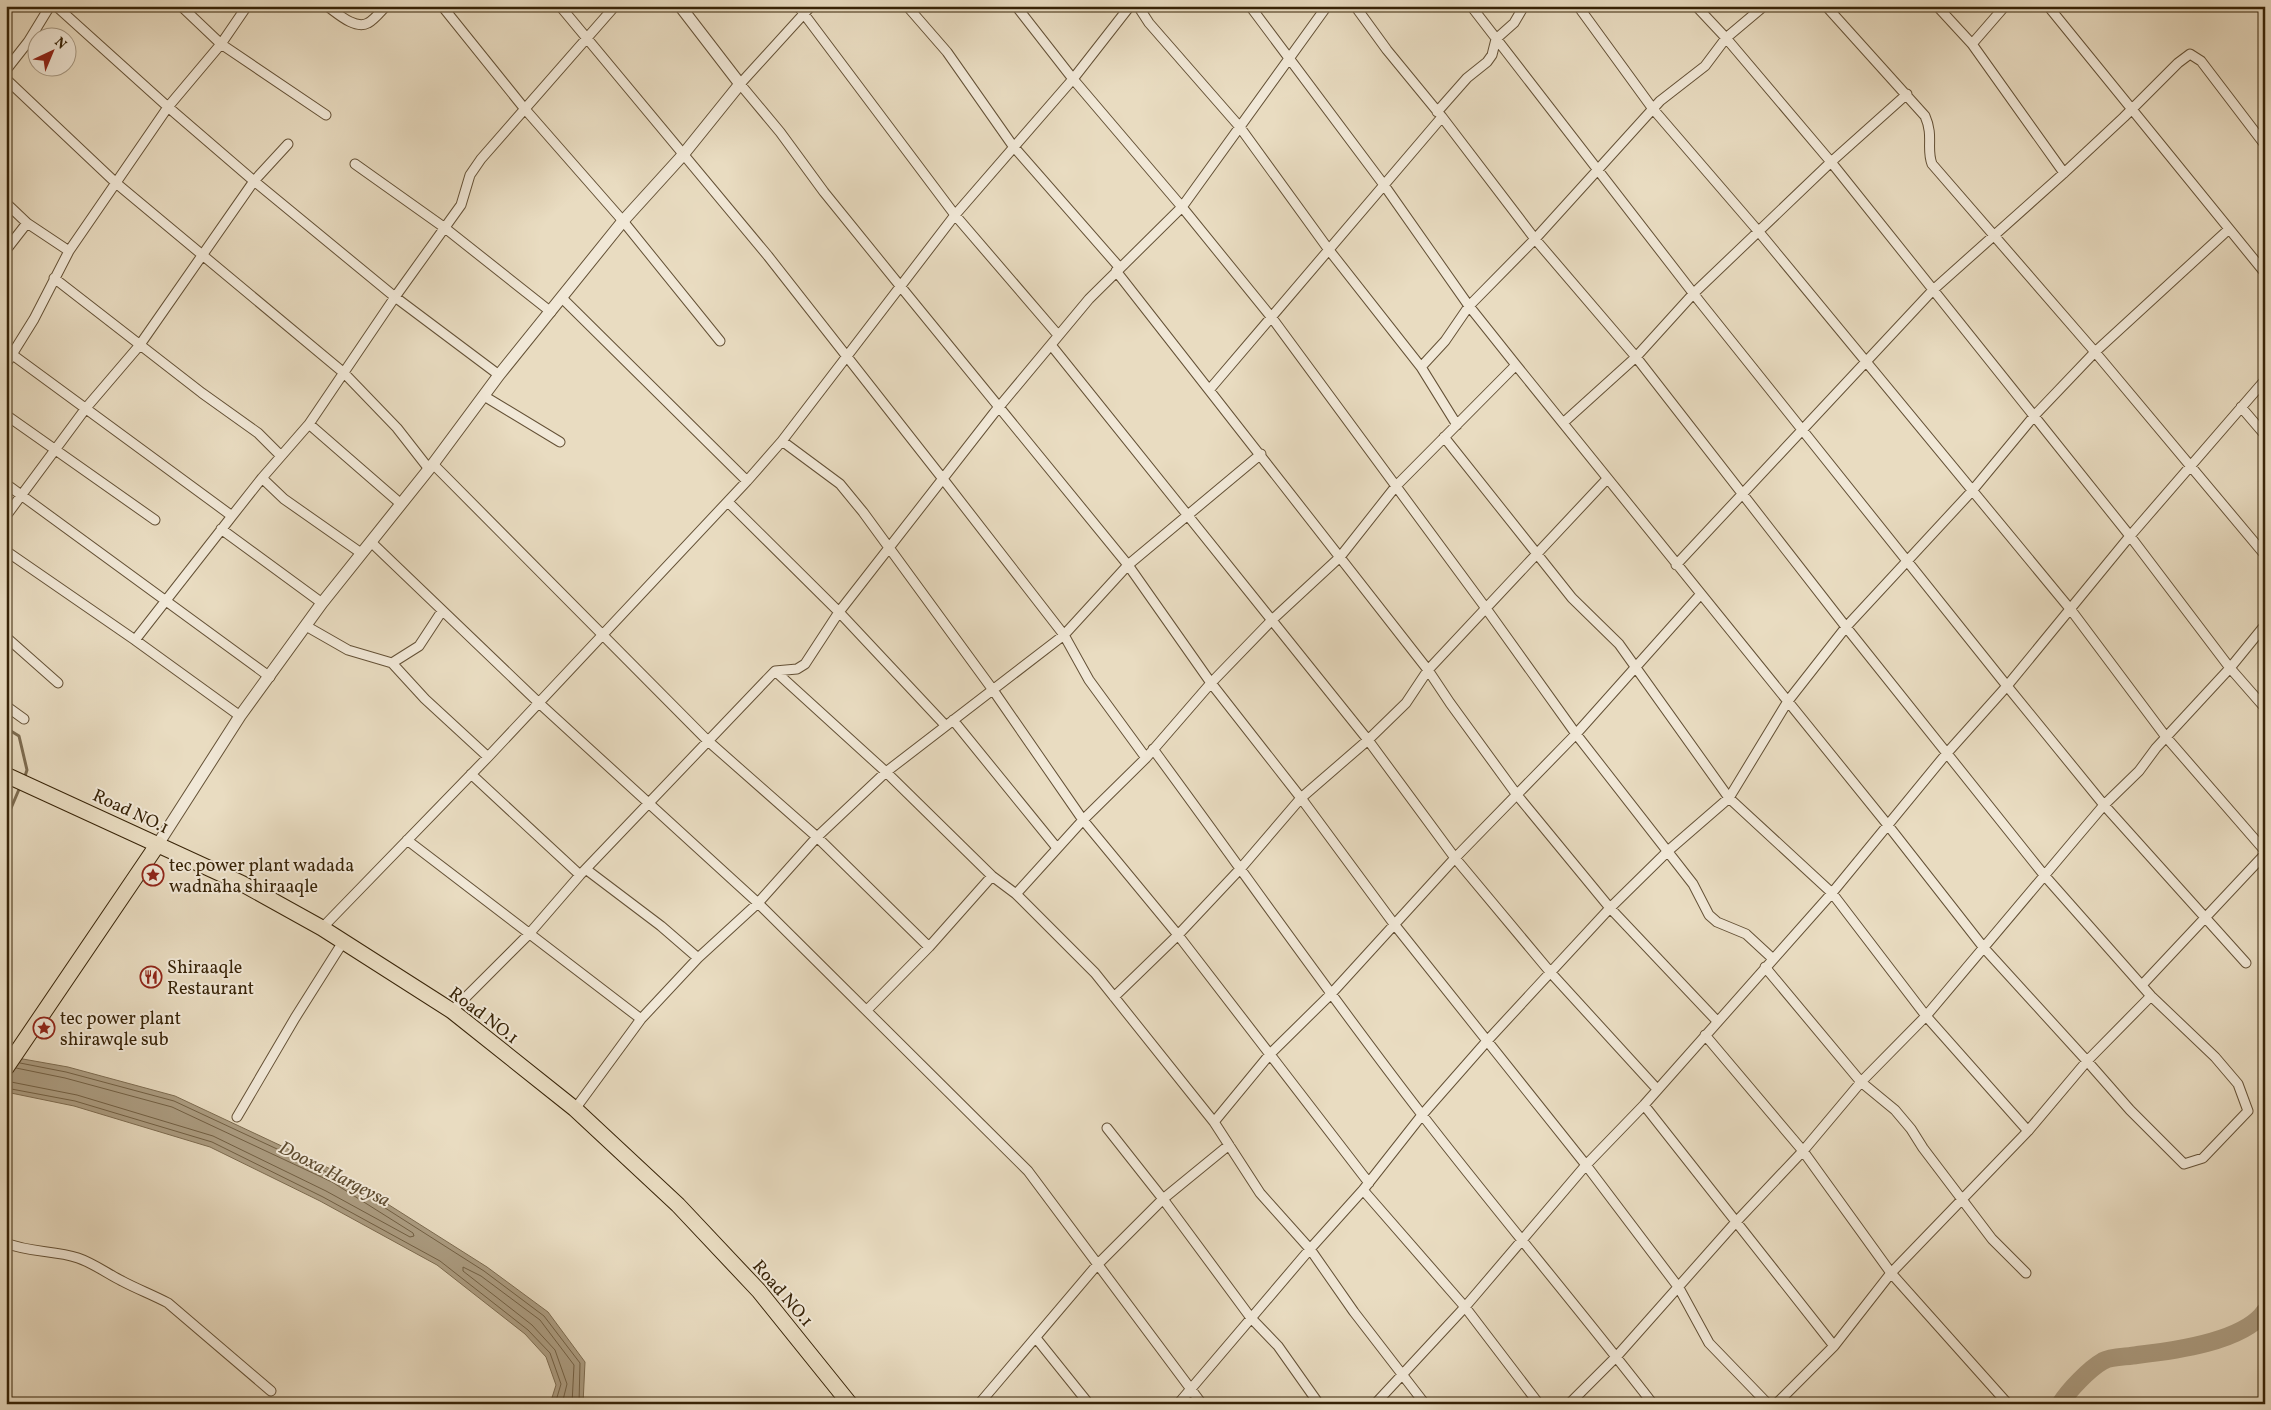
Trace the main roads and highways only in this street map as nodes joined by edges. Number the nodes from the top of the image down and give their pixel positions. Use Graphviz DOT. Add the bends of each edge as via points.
graph roads {
  1 [pos="6,775"];
  2 [pos="158,844"];
  3 [pos="6,1068"];
  4 [pos="850,1404"];
  1 -- 2 [label="highway, Road NO.1"];
  2 -- 3 [label="highway"];
  2 -- 4 [label="highway, Road NO.1" via="241,883 322,928 452,1012 575,1109 678,1205 759,1291"];
}
